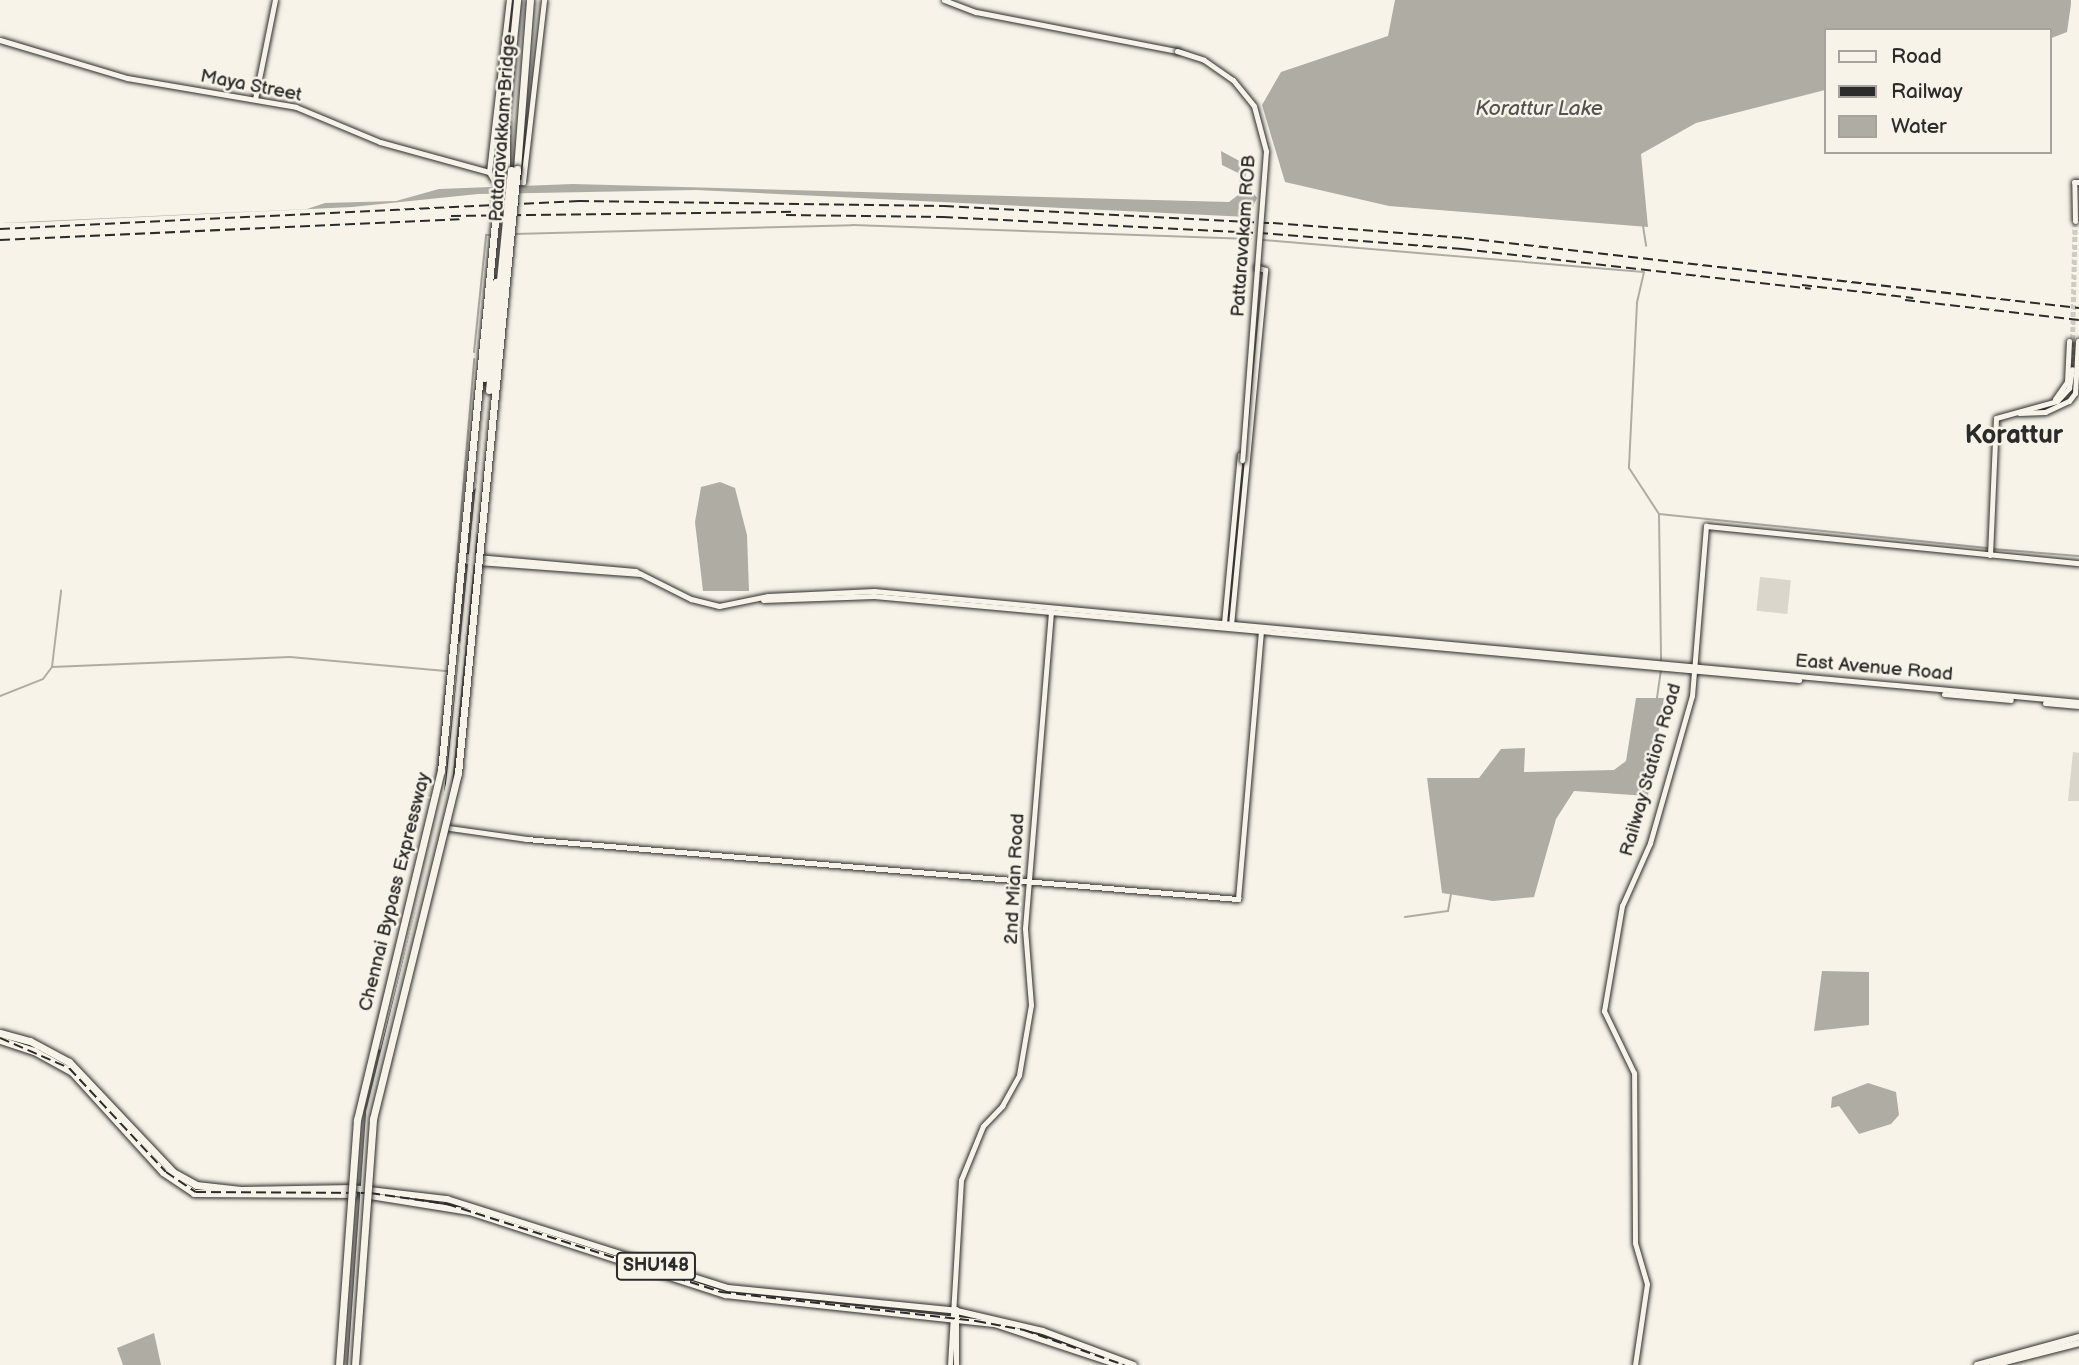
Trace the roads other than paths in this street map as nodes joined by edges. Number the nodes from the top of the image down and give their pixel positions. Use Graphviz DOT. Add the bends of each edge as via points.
graph roads {
  1 [pos="275,0"];
  2 [pos="509,0"];
  3 [pos="517,0"];
  4 [pos="530,0"];
  5 [pos="544,0"];
  6 [pos="944,0"];
  7 [pos="0,40"];
  8 [pos="256,99"];
  9 [pos="508,170"];
  10 [pos="489,172"];
  11 [pos="2079,182"];
  12 [pos="2075,220"];
  13 [pos="492,257"];
  14 [pos="509,259"];
  15 [pos="2069,341"];
  16 [pos="2078,341"];
  17 [pos="2072,369"];
  18 [pos="2016,412"];
  19 [pos="1240,482"];
  20 [pos="470,531"];
  21 [pos="1990,552"];
  22 [pos="468,559"];
  23 [pos="2079,562"];
  24 [pos="1051,610"];
  25 [pos="1227,625"];
  26 [pos="1261,631"];
  27 [pos="1504,653"];
  28 [pos="1695,670"];
  29 [pos="2079,704"];
  30 [pos="438,826"];
  31 [pos="1028,881"];
  32 [pos="0,1033"];
  33 [pos="0,1040"];
  34 [pos="357,1191"];
  35 [pos="953,1315"];
  36 [pos="2079,1337"];
  37 [pos="2079,1343"];
  38 [pos="340,1365"];
  39 [pos="353,1365"];
  40 [pos="950,1365"];
  41 [pos="956,1365"];
  42 [pos="1119,1365"];
  43 [pos="1134,1365"];
  44 [pos="1635,1365"];
  45 [pos="1977,1365"];
  46 [pos="1993,1365"];
  1 -- 8 [label="street" via="261,51"];
  2 -- 10 [label="street"];
  3 -- 9 [label="highway, Pattaravakkam Bridge" via="505,118 510,135"];
  4 -- 9 [label="highway, Pattaravakkam Bridge" via="519,119"];
  5 -- 10 [label="street, Maya Street" via="523,182 492,179"];
  6 -- 19 [label="street, Pattaravakam ROB, bridge" via="1019,21 1177,51 1212,65 1254,106 1266,151"];
  7 -- 8 [label="street, Maya Street" via="127,78"];
  8 -- 10 [label="street, Maya Street" via="296,107 380,142"];
  9 -- 13 [label="highway, Pattaravakkam Bridge, bridge"];
  9 -- 14 [label="highway, Pattaravakkam Bridge, bridge"];
  9 -- 20 [label="highway, bridge"];
  11 -- 12 [label="street" via="2074,181"];
  13 -- 38 [label="highway, Chennai Bypass Expressway, bridge" via="441,771 357,1120"];
  14 -- 39 [label="highway, Chennai Bypass Expressway, bridge" via="458,773 373,1119"];
  15 -- 18 [label="street" via="2062,393"];
  16 -- 18 [label="street" via="2075,393 2069,401 2045,412"];
  17 -- 18 [label="street" via="2065,396"];
  18 -- 21 [label="street" via="1996,418"];
  19 -- 19 [label="street" via="1255,269 1263,266"];
  19 -- 25 [label="street"];
  20 -- 20 [label="main road" via="463,524 489,260 509,262 484,526"];
  20 -- 22 [label="main road"];
  21 -- 23 [label="street"];
  21 -- 28 [label="street, Railway Station Road" via="1706,526"];
  22 -- 24 [label="street" via="641,574 712,605 845,590"];
  22 -- 30 [label="main road" via="453,756"];
  24 -- 25 [label="street"];
  24 -- 31 [label="street, 2nd Mian Road"];
  25 -- 26 [label="street"];
  25 -- 27 [label="street"];
  26 -- 27 [label="street"];
  26 -- 31 [label="street" via="1238,899"];
  27 -- 28 [label="street, East Avenue Road"];
  28 -- 29 [label="street, East Avenue Road"];
  28 -- 44 [label="street, Railway Station Road" via="1692,696 1650,844 1622,906 1604,1011 1634,1081 1635,1243 1647,1284"];
  30 -- 31 [label="street" via="526,839"];
  30 -- 34 [label="main road" via="366,1093"];
  31 -- 35 [label="street, 2nd Mian Road" via="1025,939 1031,1004 1025,1047 1019,1075 970,1151 958,1202"];
  32 -- 34 [label="highway, SHU148" via="30,1041 69,1062 168,1167 196,1185"];
  33 -- 34 [label="highway, SHU148" via="34,1051 72,1072 163,1172 194,1194"];
  34 -- 35 [label="main road, SHU148" via="447,1199 726,1295 779,1296"];
  34 -- 38 [label="main road"];
  34 -- 39 [label="main road"];
  35 -- 40 [label="street"];
  35 -- 41 [label="street"];
  35 -- 42 [label="main road, SHU148" via="1020,1330"];
  35 -- 43 [label="main road, SHU148" via="1043,1331"];
  36 -- 45 [label="main road"];
  37 -- 46 [label="main road"];
}
